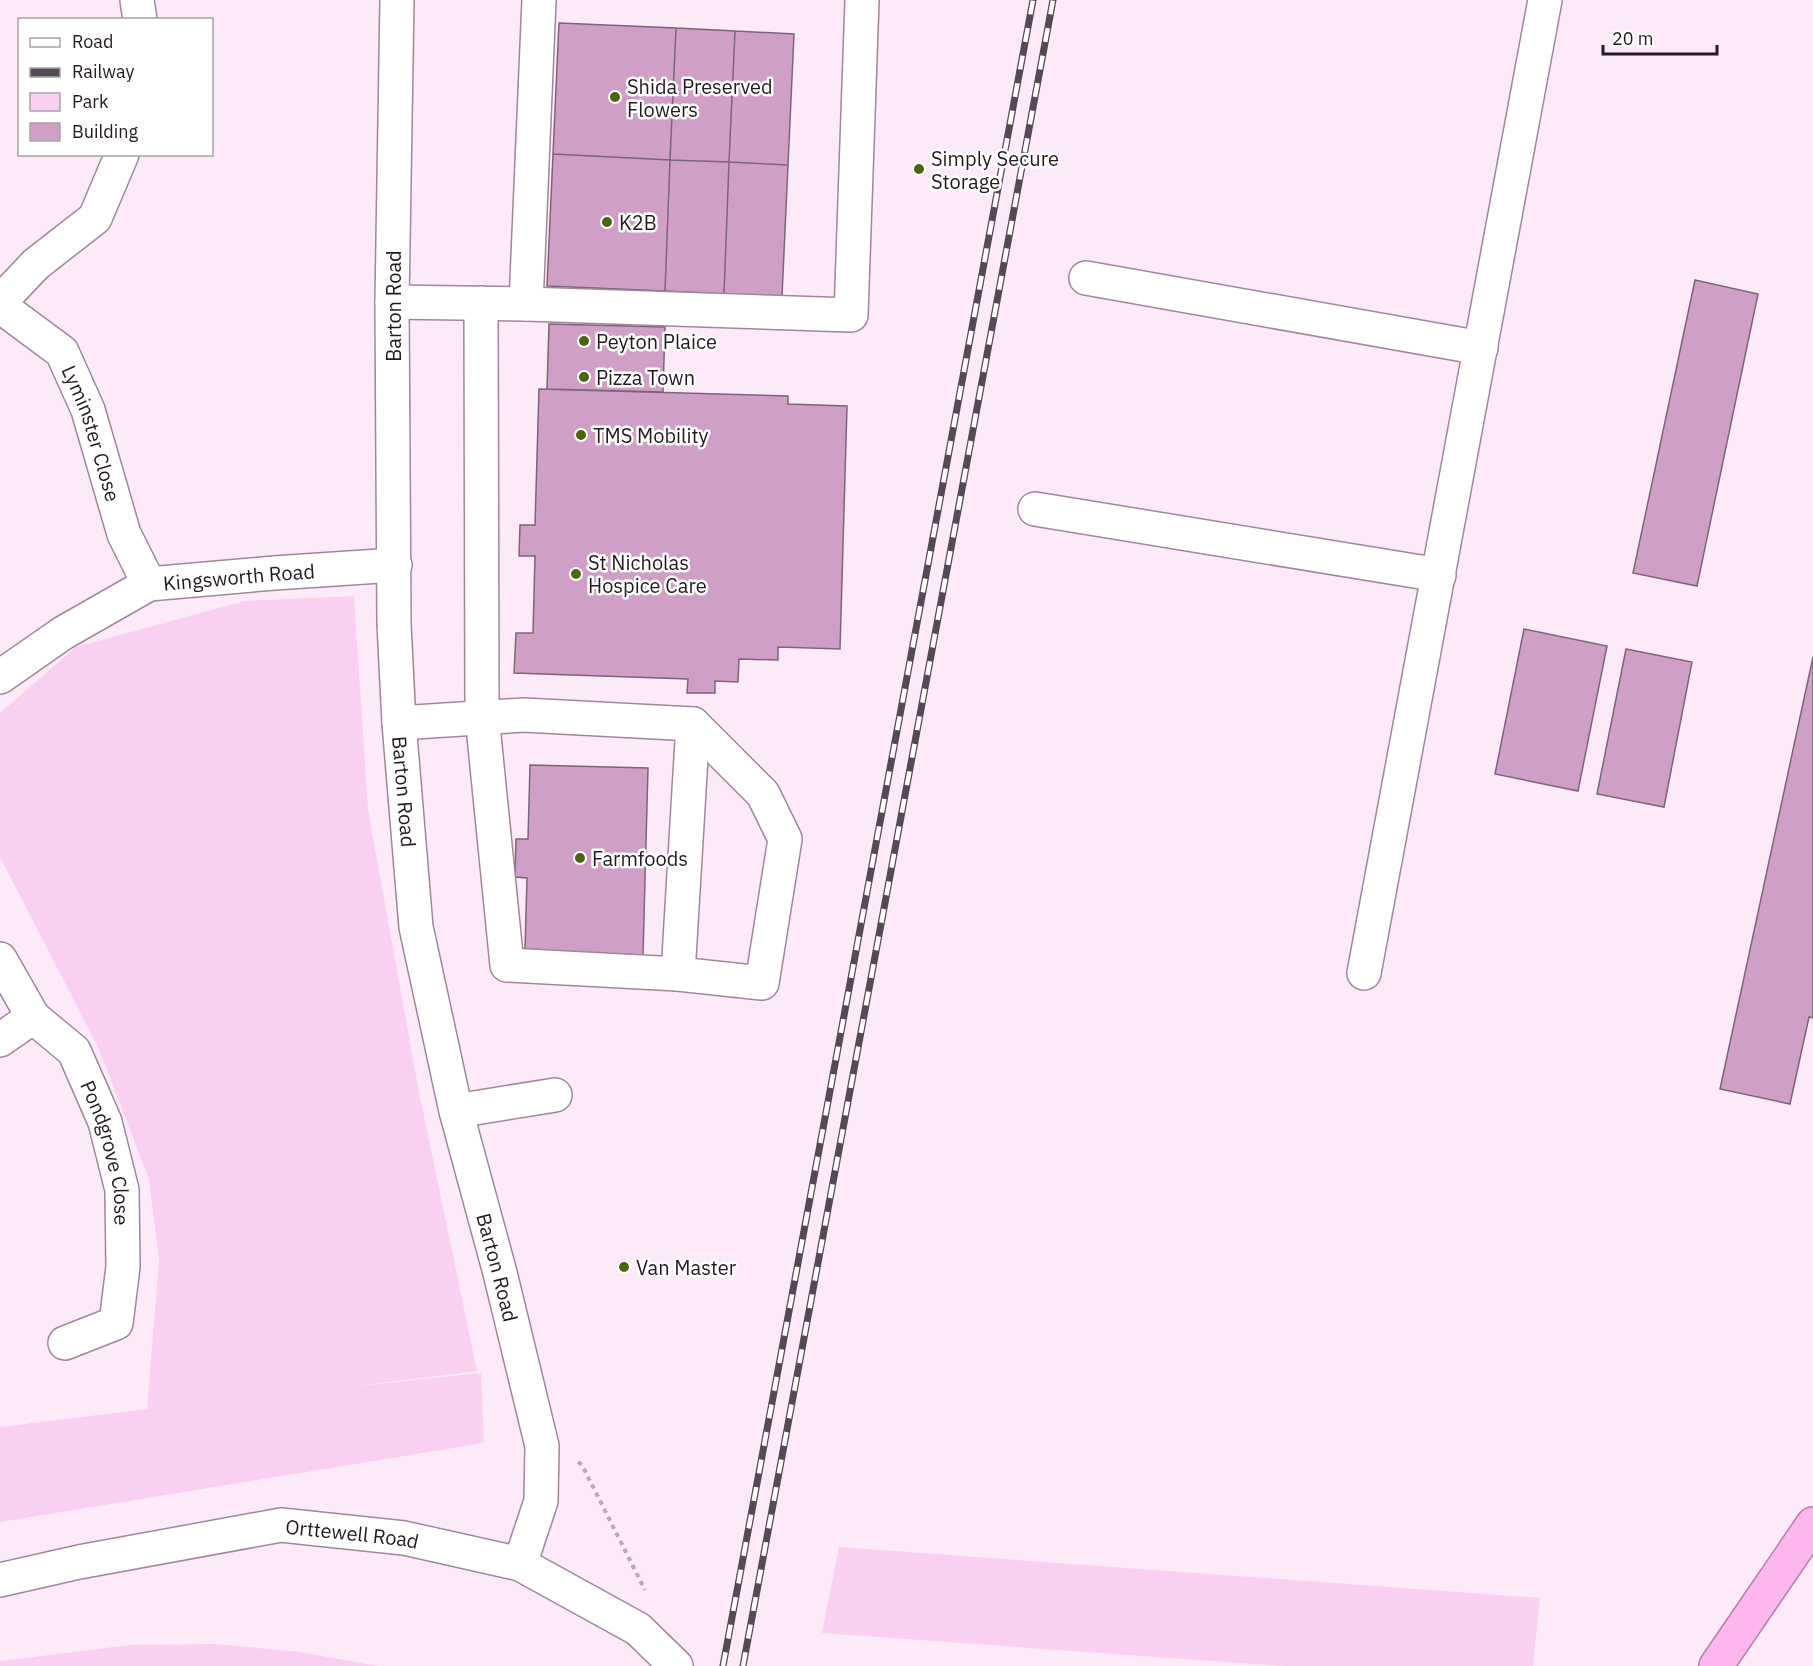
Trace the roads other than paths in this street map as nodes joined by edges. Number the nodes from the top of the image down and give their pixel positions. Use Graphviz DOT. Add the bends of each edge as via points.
graph roads {
  1 [pos="136,0"];
  2 [pos="397,0"];
  3 [pos="539,0"];
  4 [pos="862,0"];
  5 [pos="1545,0"];
  6 [pos="140,18"];
  7 [pos="121,156"];
  8 [pos="1086,278"];
  9 [pos="392,302"];
  10 [pos="481,303"];
  11 [pos="0,304"];
  12 [pos="526,304"];
  13 [pos="1481,348"];
  14 [pos="1035,509"];
  15 [pos="395,566"];
  16 [pos="1439,575"];
  17 [pos="149,584"];
  18 [pos="0,677"];
  19 [pos="482,716"];
  20 [pos="399,723"];
  21 [pos="693,724"];
  22 [pos="0,959"];
  23 [pos="1364,973"];
  24 [pos="678,974"];
  25 [pos="33,1017"];
  26 [pos="0,1040"];
  27 [pos="555,1095"];
  28 [pos="456,1111"];
  29 [pos="65,1343"];
  30 [pos="1813,1524"];
  31 [pos="519,1564"];
  32 [pos="0,1580"];
  33 [pos="676,1666"];
  34 [pos="1716,1666"];
  1 -- 6 [label="street"];
  2 -- 9 [label="street, Barton Road"];
  3 -- 12 [label="street"];
  4 -- 12 [label="street" via="851,315"];
  5 -- 13 [label="street"];
  7 -- 11 [label="street" via="95,218 36,264"];
  8 -- 13 [label="street"];
  9 -- 10 [label="street"];
  9 -- 15 [label="street, Barton Road"];
  10 -- 12 [label="street"];
  10 -- 19 [label="street"];
  11 -- 17 [label="street, Lyminster Close" via="62,352 88,410 124,534"];
  13 -- 16 [label="street"];
  14 -- 16 [label="street"];
  15 -- 17 [label="street, Kingsworth Road"];
  15 -- 20 [label="street, Barton Road"];
  16 -- 23 [label="street"];
  17 -- 18 [label="street, Kingsworth Road" via="63,633"];
  19 -- 20 [label="street"];
  19 -- 21 [label="street"];
  19 -- 24 [label="street" via="507,965"];
  20 -- 28 [label="street, Barton Road" via="416,927"];
  21 -- 24 [label="street"];
  21 -- 24 [label="street" via="763,794 785,840 762,982"];
  22 -- 25 [label="street, Pondgrove Close"];
  25 -- 26 [label="street"];
  25 -- 29 [label="street, Pondgrove Close" via="74,1051 105,1122 122,1190 123,1267 116,1323"];
  27 -- 28 [label="street"];
  28 -- 31 [label="street, Barton Road" via="542,1446 541,1501"];
  30 -- 34 [label="highway"];
  31 -- 32 [label="street, Orttewell Road" via="404,1538 281,1525"];
  31 -- 33 [label="street, Orttewell Road" via="638,1629"];
}
